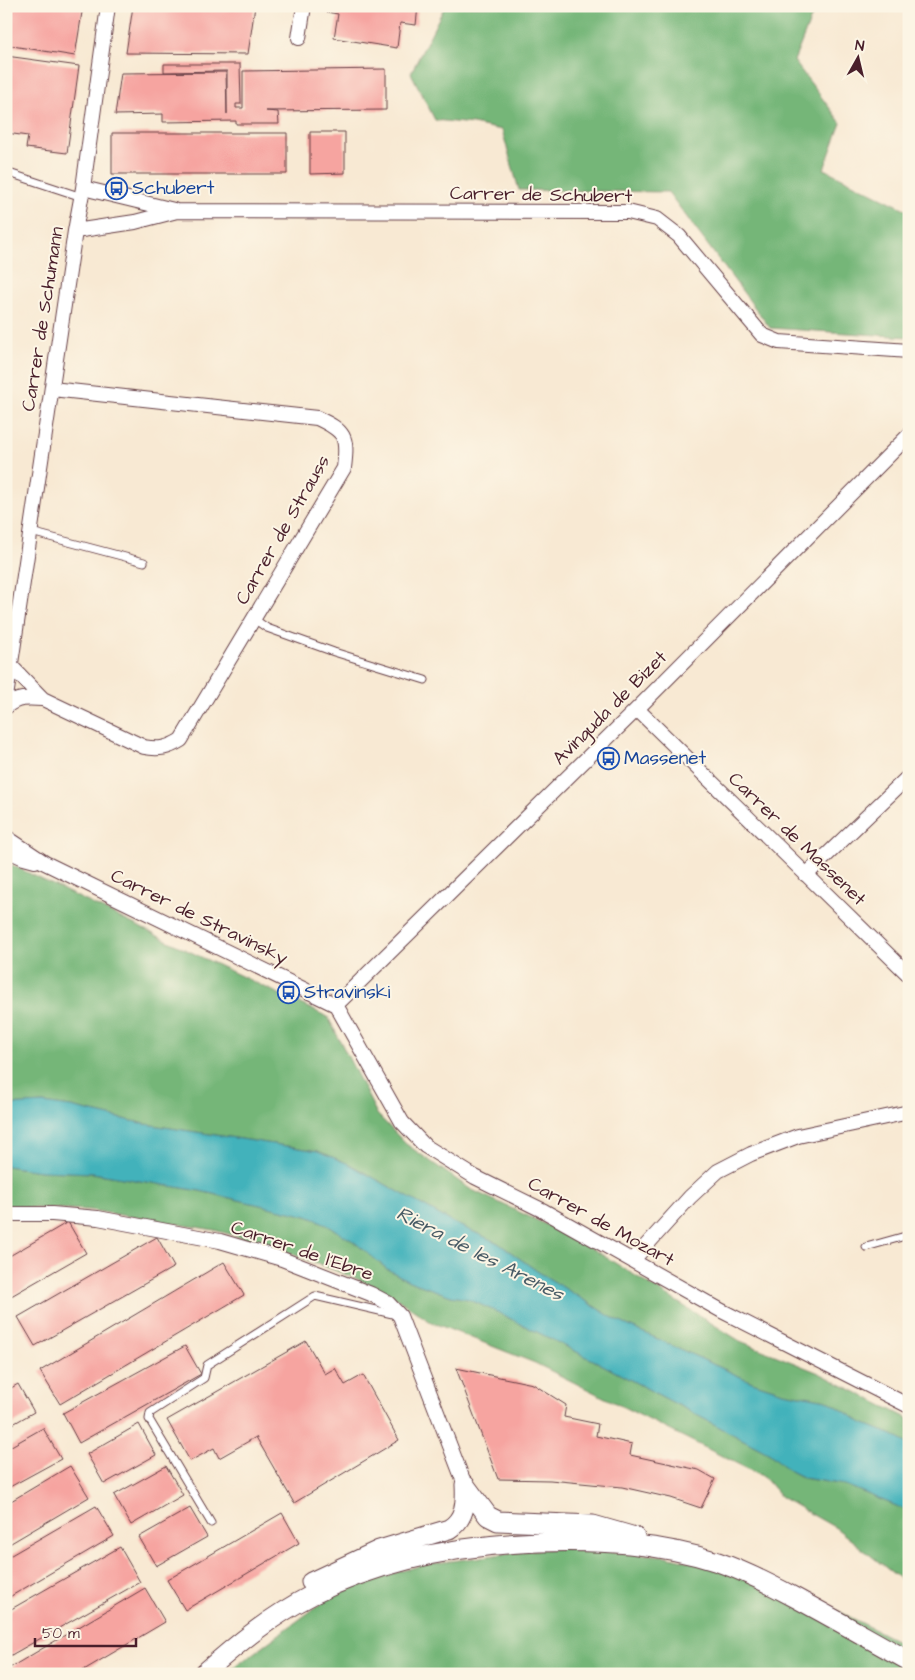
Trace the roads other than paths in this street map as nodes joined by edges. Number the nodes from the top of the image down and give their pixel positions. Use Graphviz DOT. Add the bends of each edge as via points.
graph roads {
  1 [pos="108,6"];
  2 [pos="304,6"];
  3 [pos="299,38"];
  4 [pos="6,172"];
  5 [pos="82,193"];
  6 [pos="177,211"];
  7 [pos="75,231"];
  8 [pos="909,351"];
  9 [pos="52,389"];
  10 [pos="909,435"];
  11 [pos="31,532"];
  12 [pos="144,562"];
  13 [pos="254,619"];
  14 [pos="11,666"];
  15 [pos="425,680"];
  16 [pos="6,697"];
  17 [pos="43,699"];
  18 [pos="6,707"];
  19 [pos="636,709"];
  20 [pos="909,776"];
  21 [pos="6,836"];
  22 [pos="6,850"];
  23 [pos="45,863"];
  24 [pos="806,875"];
  25 [pos="909,975"];
  26 [pos="336,1005"];
  27 [pos="909,1112"];
  28 [pos="6,1214"];
  29 [pos="909,1235"];
  30 [pos="866,1247"];
  31 [pos="633,1260"];
  32 [pos="400,1316"];
  33 [pos="909,1406"];
  34 [pos="465,1485"];
  35 [pos="211,1523"];
  36 [pos="670,1550"];
  37 [pos="232,1648"];
  38 [pos="909,1661"];
  39 [pos="203,1674"];
  1 -- 5 [label="street, Carrer de Schumann"];
  2 -- 3 [label="street"];
  4 -- 5 [label="lane"];
  5 -- 6 [label="street, Carrer de Schubert"];
  5 -- 7 [label="street, Carrer de Schumann"];
  6 -- 7 [label="street, Carrer de Schubert" via="135,222"];
  6 -- 8 [label="street, Carrer de Schubert" via="628,212 657,219 679,236 762,335 780,342"];
  7 -- 9 [label="street, Carrer de Schumann"];
  9 -- 11 [label="street, Carrer de Schumann"];
  9 -- 13 [label="street, Carrer de Strauss" via="317,418 336,427 344,437 344,468"];
  10 -- 19 [label="street, Avinguda de Bizet"];
  11 -- 12 [label="lane"];
  11 -- 14 [label="street, Carrer de Schumann"];
  13 -- 15 [label="lane" via="267,628 334,652"];
  13 -- 17 [label="street, Carrer de Strauss" via="181,740 167,748 144,746"];
  14 -- 16 [label="street, Carrer de Schumann"];
  14 -- 17 [label="street, Carrer de Strauss"];
  17 -- 18 [label="street, Carrer de Strauss" via="13,700"];
  19 -- 24 [label="street, Carrer de Massenet"];
  19 -- 26 [label="street, Avinguda de Bizet"];
  20 -- 24 [label="street"];
  21 -- 23 [label="street, Carrer de Stravinsky"];
  22 -- 23 [label="street, Carrer de Stravinsky"];
  23 -- 26 [label="street, Carrer de Stravinsky"];
  24 -- 25 [label="street, Carrer de Massenet"];
  26 -- 31 [label="street, Carrer de Mozart" via="402,1122 425,1146 475,1177"];
  27 -- 31 [label="street" via="798,1136 718,1171"];
  28 -- 32 [label="street, Carrer de l'Ebre" via="98,1218 220,1241 282,1259 371,1294 388,1303"];
  29 -- 30 [label="lane"];
  31 -- 33 [label="street, Carrer de Mozart" via="722,1311"];
  32 -- 34 [label="street, Carrer de l'Ebre"];
  32 -- 35 [label="lane" via="315,1296 207,1365 204,1378 150,1413 149,1419"];
  34 -- 36 [label="main road" via="488,1516 498,1522 593,1525"];
  34 -- 37 [label="main road" via="466,1500 457,1524 379,1550 310,1582 265,1612"];
  36 -- 37 [label="main road" via="588,1541 494,1545 426,1554 370,1571 312,1595 277,1615"];
  36 -- 38 [label="main road" via="719,1562 756,1578"];
  37 -- 39 [label="main road"];
}
